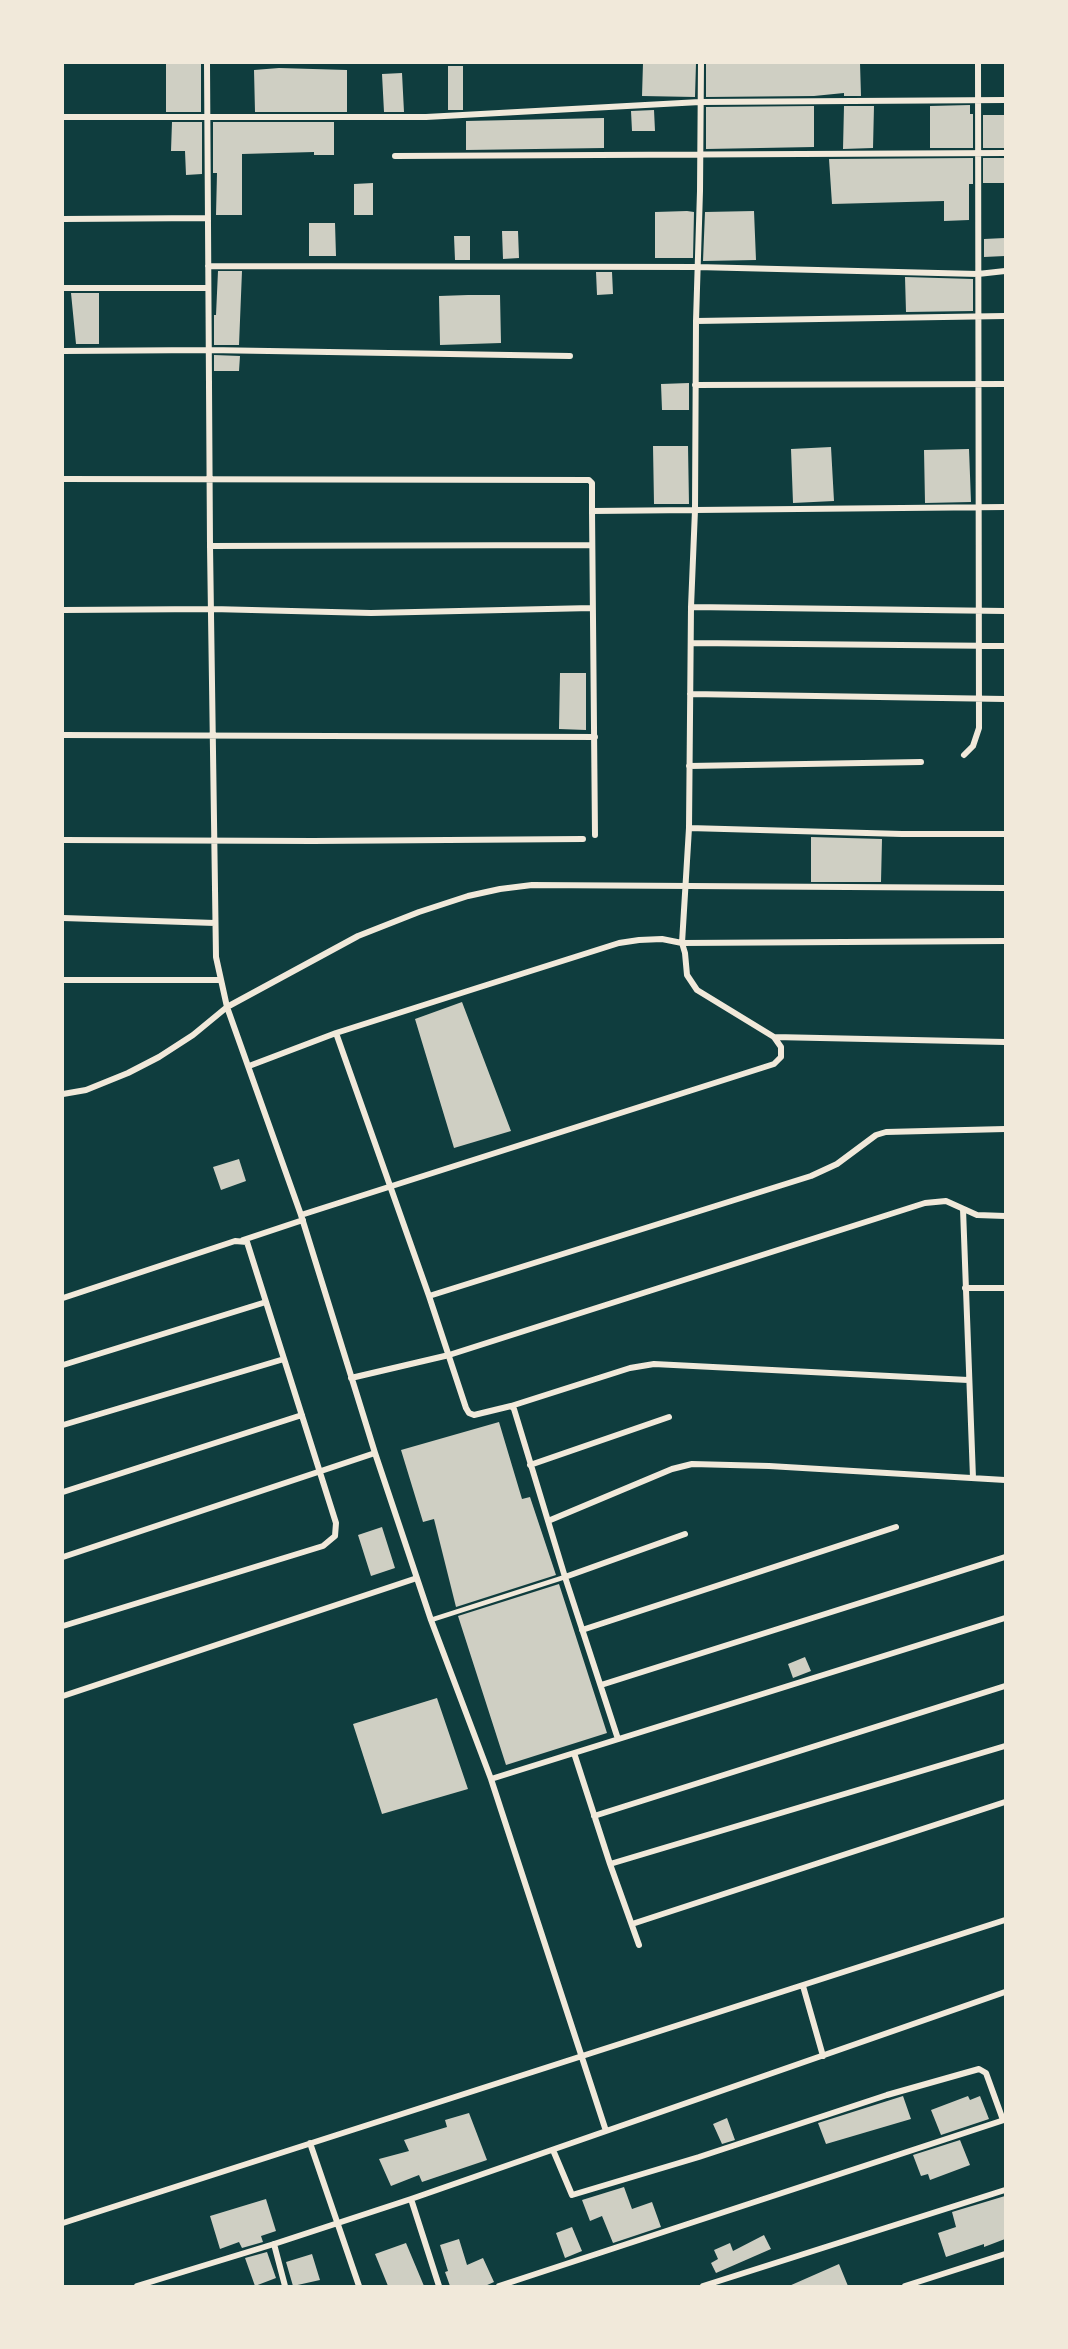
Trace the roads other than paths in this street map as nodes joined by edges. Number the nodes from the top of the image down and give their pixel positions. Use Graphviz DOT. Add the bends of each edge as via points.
graph roads {
  1 [pos="207,63"];
  2 [pos="701,63"];
  3 [pos="978,63"];
  4 [pos="978,100"];
  5 [pos="1005,100"];
  6 [pos="699,102"];
  7 [pos="207,116"];
  8 [pos="63,117"];
  9 [pos="700,153"];
  10 [pos="979,153"];
  11 [pos="1005,153"];
  12 [pos="395,156"];
  13 [pos="208,218"];
  14 [pos="63,219"];
  15 [pos="208,266"];
  16 [pos="697,267"];
  17 [pos="1005,272"];
  18 [pos="978,274"];
  19 [pos="63,288"];
  20 [pos="207,288"];
  21 [pos="978,316"];
  22 [pos="1005,316"];
  23 [pos="696,321"];
  24 [pos="208,350"];
  25 [pos="63,351"];
  26 [pos="570,356"];
  27 [pos="1005,384"];
  28 [pos="695,385"];
  29 [pos="978,385"];
  30 [pos="63,479"];
  31 [pos="210,479"];
  32 [pos="1005,507"];
  33 [pos="977,508"];
  34 [pos="695,510"];
  35 [pos="592,511"];
  36 [pos="592,545"];
  37 [pos="210,546"];
  38 [pos="692,607"];
  39 [pos="592,608"];
  40 [pos="63,609"];
  41 [pos="212,609"];
  42 [pos="978,610"];
  43 [pos="1005,611"];
  44 [pos="691,643"];
  45 [pos="978,646"];
  46 [pos="1005,646"];
  47 [pos="690,694"];
  48 [pos="978,698"];
  49 [pos="1005,699"];
  50 [pos="63,735"];
  51 [pos="212,736"];
  52 [pos="595,737"];
  53 [pos="964,755"];
  54 [pos="921,762"];
  55 [pos="690,766"];
  56 [pos="689,828"];
  57 [pos="1005,834"];
  58 [pos="595,835"];
  59 [pos="583,839"];
  60 [pos="63,840"];
  61 [pos="214,840"];
  62 [pos="685,885"];
  63 [pos="1005,888"];
  64 [pos="63,918"];
  65 [pos="214,923"];
  66 [pos="1005,941"];
  67 [pos="682,943"];
  68 [pos="63,980"];
  69 [pos="221,980"];
  70 [pos="227,1007"];
  71 [pos="336,1033"];
  72 [pos="774,1037"];
  73 [pos="1005,1042"];
  74 [pos="249,1066"];
  75 [pos="63,1094"];
  76 [pos="1005,1129"];
  77 [pos="392,1187"];
  78 [pos="963,1209"];
  79 [pos="1005,1216"];
  80 [pos="302,1217"];
  81 [pos="243,1240"];
  82 [pos="965,1288"];
  83 [pos="1005,1288"];
  84 [pos="429,1296"];
  85 [pos="63,1298"];
  86 [pos="266,1302"];
  87 [pos="449,1355"];
  88 [pos="284,1359"];
  89 [pos="63,1365"];
  90 [pos="351,1378"];
  91 [pos="968,1380"];
  92 [pos="511,1406"];
  93 [pos="302,1415"];
  94 [pos="669,1417"];
  95 [pos="63,1425"];
  96 [pos="375,1453"];
  97 [pos="531,1465"];
  98 [pos="320,1473"];
  99 [pos="973,1478"];
  100 [pos="1005,1480"];
  101 [pos="63,1492"];
  102 [pos="548,1521"];
  103 [pos="896,1527"];
  104 [pos="685,1534"];
  105 [pos="63,1557"];
  106 [pos="1005,1557"];
  107 [pos="565,1577"];
  108 [pos="417,1578"];
  109 [pos="1005,1618"];
  110 [pos="431,1620"];
  111 [pos="63,1626"];
  112 [pos="582,1630"];
  113 [pos="601,1685"];
  114 [pos="1005,1686"];
  115 [pos="63,1696"];
  116 [pos="618,1739"];
  117 [pos="1005,1746"];
  118 [pos="574,1753"];
  119 [pos="491,1779"];
  120 [pos="1005,1802"];
  121 [pos="594,1816"];
  122 [pos="610,1864"];
  123 [pos="1005,1920"];
  124 [pos="632,1924"];
  125 [pos="639,1945"];
  126 [pos="803,1986"];
  127 [pos="1005,1992"];
  128 [pos="824,2056"];
  129 [pos="581,2057"];
  130 [pos="1004,2120"];
  131 [pos="606,2131"];
  132 [pos="310,2143"];
  133 [pos="553,2150"];
  134 [pos="1005,2190"];
  135 [pos="411,2199"];
  136 [pos="63,2223"];
  137 [pos="337,2223"];
  138 [pos="274,2244"];
  139 [pos="1005,2254"];
  140 [pos="137,2286"];
  141 [pos="285,2286"];
  142 [pos="359,2286"];
  143 [pos="439,2286"];
  144 [pos="499,2286"];
  145 [pos="703,2286"];
  146 [pos="905,2286"];
  1 -- 7 [label="street"];
  2 -- 6 [label="street"];
  3 -- 4 [label="street"];
  4 -- 5 [label="street"];
  4 -- 6 [label="street"];
  4 -- 10 [label="street"];
  6 -- 7 [label="street" via="426,117"];
  6 -- 9 [label="street"];
  7 -- 8 [label="street"];
  7 -- 13 [label="street"];
  9 -- 10 [label="street"];
  9 -- 12 [label="street"];
  9 -- 16 [label="street"];
  10 -- 11 [label="street"];
  10 -- 18 [label="street"];
  13 -- 14 [label="street"];
  13 -- 15 [label="street"];
  15 -- 16 [label="street"];
  15 -- 20 [label="street"];
  16 -- 18 [label="street"];
  16 -- 23 [label="street"];
  17 -- 18 [label="street"];
  18 -- 21 [label="street"];
  19 -- 20 [label="street"];
  20 -- 24 [label="street"];
  21 -- 22 [label="street"];
  21 -- 23 [label="street"];
  21 -- 29 [label="street"];
  23 -- 28 [label="street"];
  24 -- 25 [label="street"];
  24 -- 26 [label="street"];
  24 -- 31 [label="street"];
  27 -- 29 [label="street"];
  28 -- 29 [label="street"];
  28 -- 34 [label="street"];
  29 -- 33 [label="street"];
  30 -- 31 [label="street"];
  31 -- 35 [label="street" via="584,478 592,483"];
  31 -- 37 [label="street"];
  32 -- 33 [label="street"];
  33 -- 34 [label="street"];
  33 -- 42 [label="street"];
  34 -- 35 [label="street"];
  34 -- 38 [label="street"];
  35 -- 36 [label="street"];
  36 -- 37 [label="street"];
  36 -- 39 [label="street"];
  37 -- 41 [label="street"];
  38 -- 42 [label="street"];
  38 -- 44 [label="street"];
  39 -- 41 [label="street" via="371,613"];
  39 -- 52 [label="street"];
  40 -- 41 [label="street"];
  41 -- 51 [label="street"];
  42 -- 43 [label="street"];
  42 -- 45 [label="street"];
  44 -- 45 [label="street"];
  44 -- 47 [label="street"];
  45 -- 46 [label="street"];
  45 -- 48 [label="street"];
  47 -- 48 [label="street"];
  47 -- 55 [label="street"];
  48 -- 49 [label="street"];
  48 -- 53 [label="street" via="979,728 973,746"];
  50 -- 51 [label="street"];
  51 -- 52 [label="street"];
  51 -- 61 [label="street"];
  52 -- 58 [label="street"];
  54 -- 55 [label="street"];
  55 -- 56 [label="street"];
  56 -- 57 [label="street"];
  56 -- 62 [label="street"];
  59 -- 61 [label="street"];
  60 -- 61 [label="street"];
  61 -- 65 [label="street"];
  62 -- 63 [label="street"];
  62 -- 67 [label="street"];
  62 -- 70 [label="street" via="532,885 468,896 358,936"];
  64 -- 65 [label="street"];
  65 -- 69 [label="street"];
  66 -- 67 [label="street"];
  67 -- 71 [label="street" via="662,939 619,943"];
  67 -- 72 [label="street" via="687,975 697,990"];
  68 -- 69 [label="street"];
  69 -- 70 [label="street"];
  70 -- 74 [label="street"];
  70 -- 75 [label="street" via="193,1035 128,1074"];
  71 -- 74 [label="street"];
  71 -- 77 [label="street"];
  72 -- 73 [label="street"];
  72 -- 77 [label="street" via="781,1047 781,1057 774,1064"];
  74 -- 80 [label="street"];
  76 -- 84 [label="street" via="886,1132 812,1176"];
  77 -- 80 [label="street"];
  77 -- 84 [label="street"];
  78 -- 79 [label="street" via="977,1215"];
  78 -- 82 [label="street"];
  78 -- 87 [label="street" via="946,1201 925,1203"];
  80 -- 81 [label="street"];
  80 -- 90 [label="street"];
  81 -- 85 [label="street"];
  81 -- 86 [label="street" via="250,1248"];
  82 -- 83 [label="street"];
  82 -- 91 [label="street"];
  84 -- 87 [label="street"];
  86 -- 88 [label="street"];
  86 -- 89 [label="street"];
  87 -- 90 [label="street"];
  87 -- 92 [label="street" via="469,1413"];
  88 -- 93 [label="street"];
  88 -- 95 [label="street"];
  90 -- 96 [label="street"];
  91 -- 92 [label="street" via="654,1364"];
  91 -- 99 [label="street"];
  92 -- 97 [label="street"];
  93 -- 98 [label="street"];
  93 -- 101 [label="street"];
  94 -- 97 [label="street"];
  96 -- 98 [label="street"];
  96 -- 108 [label="street"];
  97 -- 102 [label="street"];
  98 -- 105 [label="street"];
  98 -- 111 [label="street" via="336,1523 335,1536 323,1546"];
  99 -- 100 [label="street"];
  99 -- 102 [label="street" via="692,1464"];
  102 -- 107 [label="street"];
  103 -- 112 [label="street"];
  104 -- 107 [label="street"];
  106 -- 113 [label="street"];
  107 -- 110 [label="lane"];
  107 -- 112 [label="street"];
  108 -- 110 [label="street"];
  108 -- 115 [label="street"];
  109 -- 116 [label="street"];
  110 -- 119 [label="street"];
  112 -- 113 [label="street"];
  113 -- 116 [label="street"];
  114 -- 121 [label="street"];
  116 -- 118 [label="street"];
  117 -- 122 [label="street"];
  118 -- 119 [label="street"];
  118 -- 121 [label="street"];
  119 -- 129 [label="street"];
  120 -- 124 [label="street"];
  121 -- 122 [label="street"];
  122 -- 124 [label="street"];
  123 -- 126 [label="street"];
  124 -- 125 [label="street"];
  126 -- 128 [label="street"];
  126 -- 129 [label="street"];
  127 -- 128 [label="street"];
  128 -- 131 [label="street"];
  129 -- 131 [label="street"];
  129 -- 132 [label="street"];
  130 -- 133 [label="street" via="986,2073 979,2069 572,2195"];
  130 -- 144 [label="street"];
  131 -- 133 [label="street"];
  132 -- 136 [label="street"];
  132 -- 137 [label="street"];
  133 -- 135 [label="street"];
  134 -- 145 [label="street"];
  135 -- 137 [label="street"];
  135 -- 143 [label="street"];
  137 -- 138 [label="street"];
  137 -- 142 [label="street"];
  138 -- 140 [label="street"];
  138 -- 141 [label="street"];
  139 -- 146 [label="street"];
}
